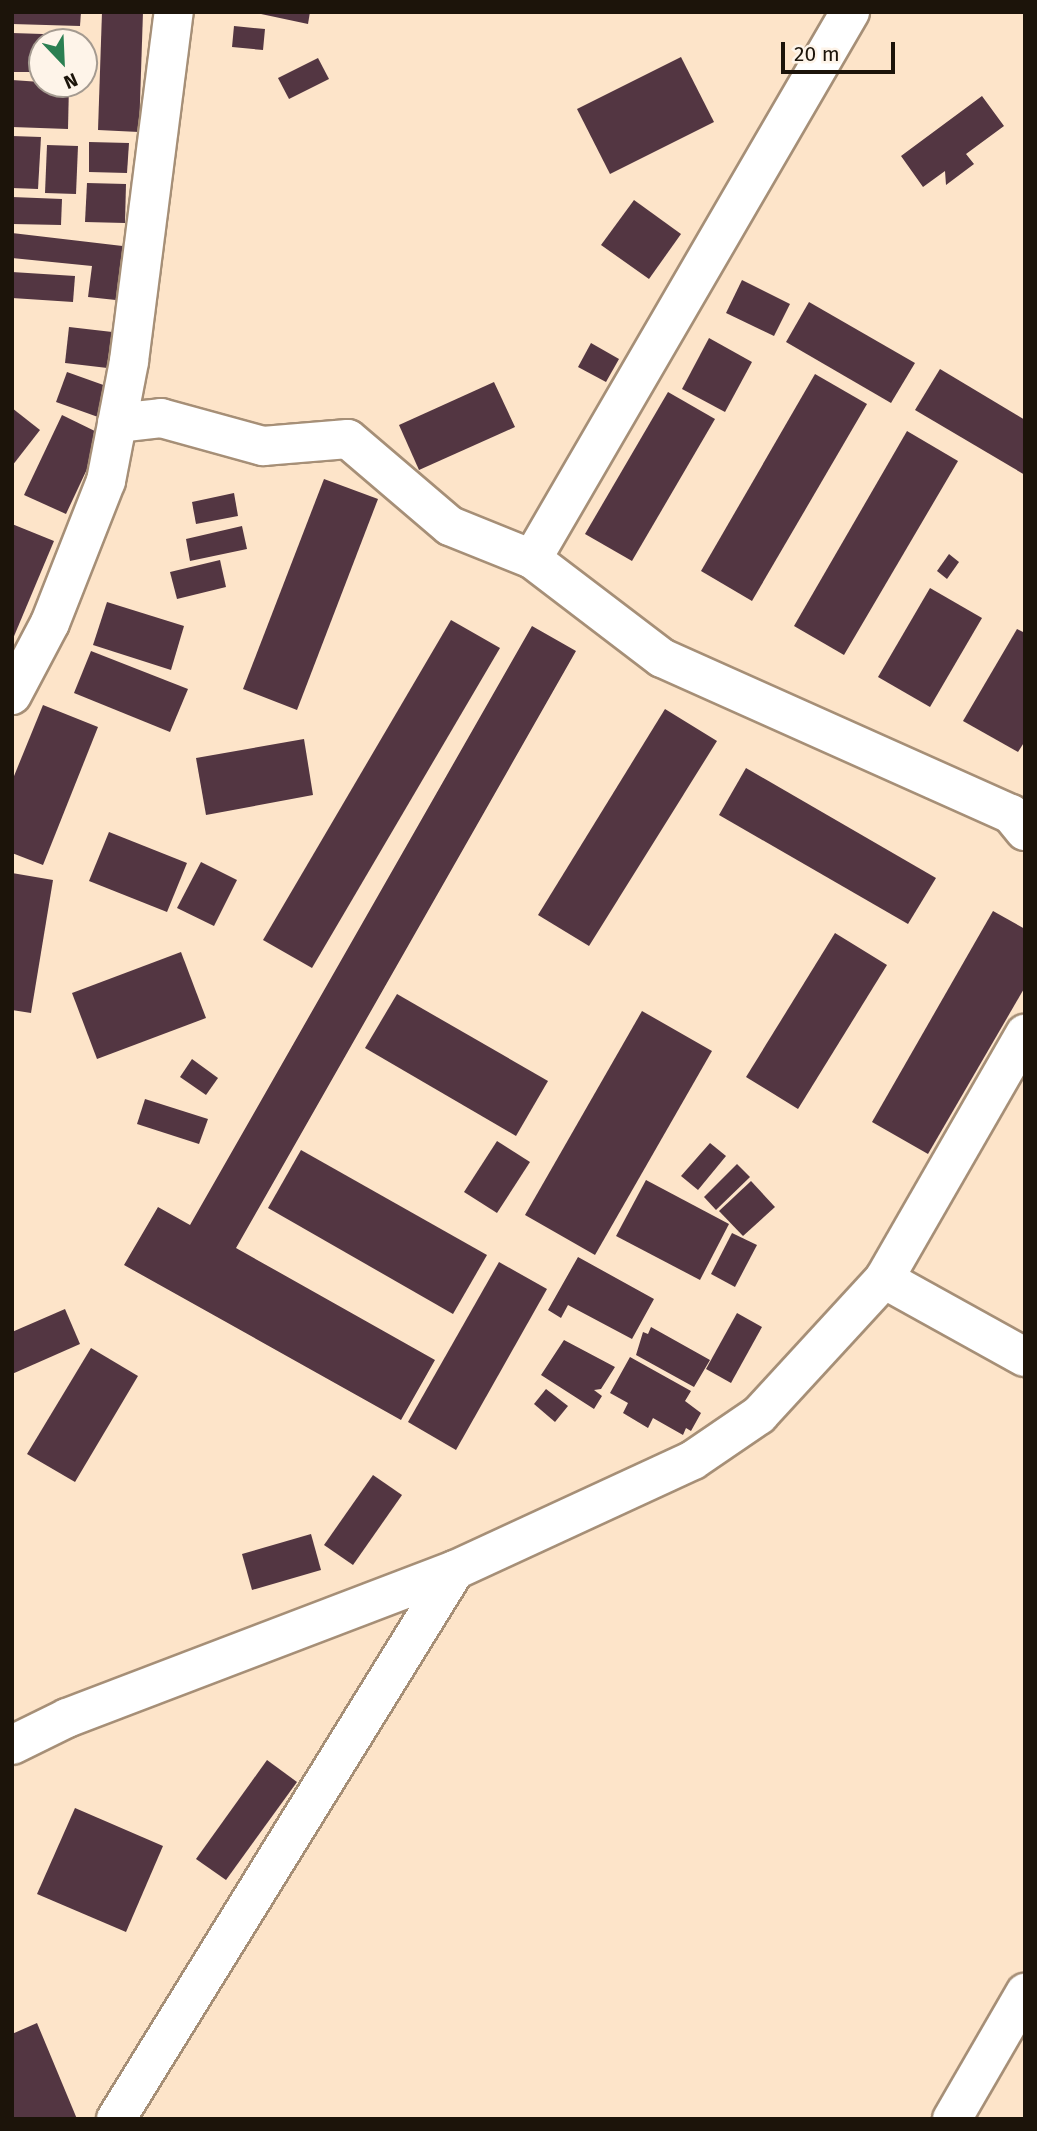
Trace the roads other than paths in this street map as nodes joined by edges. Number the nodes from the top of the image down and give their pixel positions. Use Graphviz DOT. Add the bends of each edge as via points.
graph roads {
  1 [pos="174,12"];
  2 [pos="850,12"];
  3 [pos="117,423"];
  4 [pos="532,559"];
  5 [pos="12,695"];
  6 [pos="1020,811"];
  7 [pos="1025,1034"];
  8 [pos="884,1279"];
  9 [pos="1025,1357"];
  10 [pos="455,1570"];
  11 [pos="12,1745"];
  12 [pos="1025,1993"];
  13 [pos="116,2119"];
  14 [pos="952,2119"];
  1 -- 3 [label="street"];
  2 -- 4 [label="street"];
  3 -- 4 [label="street" via="161,418 263,446 348,439 450,526"];
  3 -- 5 [label="street" via="106,481 50,623"];
  4 -- 6 [label="street" via="662,658"];
  7 -- 8 [label="street"];
  8 -- 9 [label="street"];
  8 -- 10 [label="street" via="758,1415 693,1460"];
  10 -- 11 [label="street" via="67,1718"];
  10 -- 13 [label="street"];
  12 -- 14 [label="street"];
}
